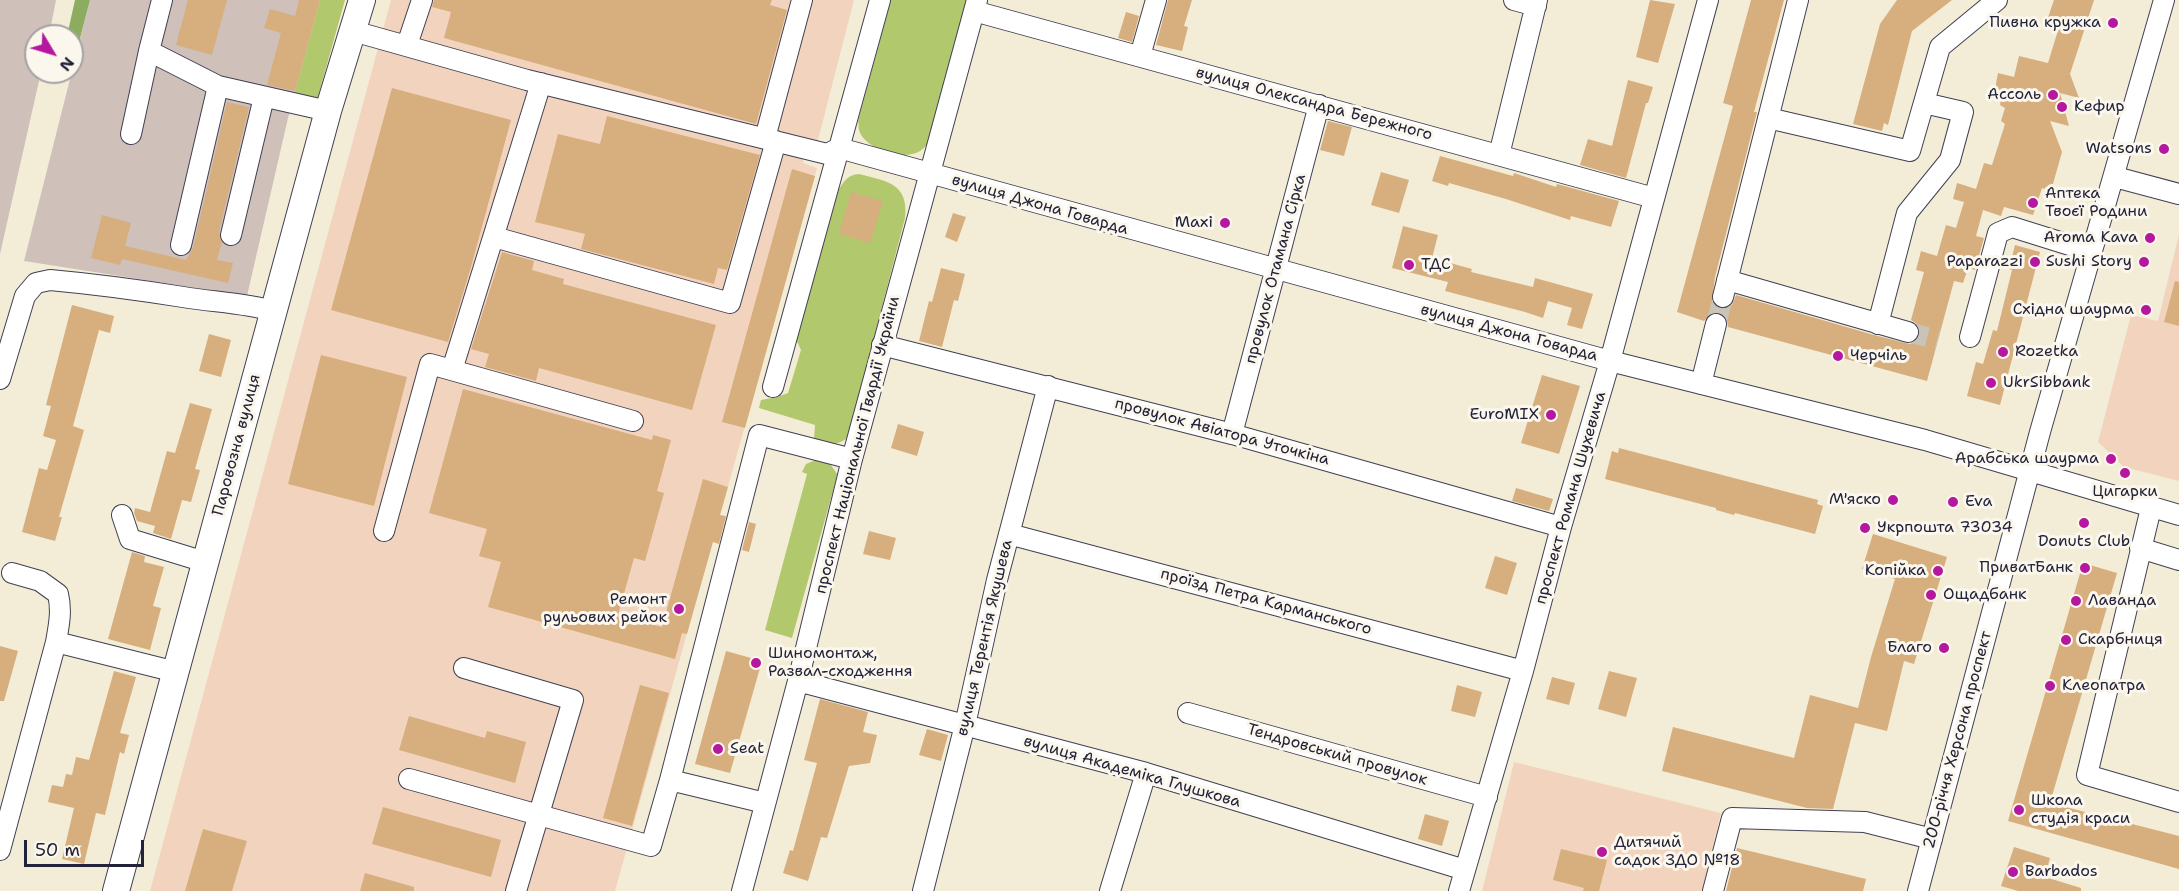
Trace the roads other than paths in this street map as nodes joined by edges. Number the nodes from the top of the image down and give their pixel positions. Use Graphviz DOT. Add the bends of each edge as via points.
graph roads {
  1 [pos="162,0"];
  2 [pos="362,0"];
  3 [pos="422,0"];
  4 [pos="802,0"];
  5 [pos="880,0"];
  6 [pos="1156,0"];
  7 [pos="1514,0"];
  8 [pos="1708,0"];
  9 [pos="1798,0"];
  10 [pos="1997,0"];
  11 [pos="2164,0"];
  12 [pos="1536,3"];
  13 [pos="975,5"];
  14 [pos="353,31"];
  15 [pos="407,45"];
  16 [pos="149,51"];
  17 [pos="1140,56"];
  18 [pos="542,83"];
  19 [pos="218,86"];
  20 [pos="264,97"];
  21 [pos="1924,103"];
  22 [pos="1319,105"];
  23 [pos="328,111"];
  24 [pos="1768,118"];
  25 [pos="131,134"];
  26 [pos="770,139"];
  27 [pos="839,148"];
  28 [pos="1499,155"];
  29 [pos="931,174"];
  30 [pos="2115,177"];
  31 [pos="2179,194"];
  32 [pos="1654,198"];
  33 [pos="231,236"];
  34 [pos="494,237"];
  35 [pos="181,245"];
  36 [pos="2092,252"];
  37 [pos="1276,270"];
  38 [pos="274,311"];
  39 [pos="1716,324"];
  40 [pos="1878,324"];
  41 [pos="1908,332"];
  42 [pos="1970,337"];
  43 [pos="882,345"];
  44 [pos="1610,361"];
  45 [pos="452,370"];
  46 [pos="0,379"];
  47 [pos="1701,384"];
  48 [pos="1048,386"];
  49 [pos="772,387"];
  50 [pos="633,421"];
  51 [pos="1232,434"];
  52 [pos="852,459"];
  53 [pos="2030,472"];
  54 [pos="2151,508"];
  55 [pos="122,515"];
  56 [pos="2179,515"];
  57 [pos="1561,527"];
  58 [pos="384,531"];
  59 [pos="1009,534"];
  60 [pos="2140,548"];
  61 [pos="2179,560"];
  62 [pos="205,562"];
  63 [pos="12,573"];
  64 [pos="56,642"];
  65 [pos="464,668"];
  66 [pos="1523,671"];
  67 [pos="176,672"];
  68 [pos="798,681"];
  69 [pos="1188,713"];
  70 [pos="965,725"];
  71 [pos="1146,773"];
  72 [pos="409,779"];
  73 [pos="670,780"];
  74 [pos="1487,797"];
  75 [pos="2179,802"];
  76 [pos="765,803"];
  77 [pos="539,814"];
  78 [pos="1932,839"];
  79 [pos="0,850"];
  80 [pos="1465,870"];
  81 [pos="116,891"];
  82 [pos="516,891"];
  83 [pos="742,891"];
  84 [pos="923,891"];
  85 [pos="1110,891"];
  86 [pos="1459,891"];
  87 [pos="1713,891"];
  88 [pos="1918,891"];
  1 -- 16 [label="street"];
  2 -- 14 [label="main road, Паровозна вулиця"];
  3 -- 15 [label="street"];
  4 -- 26 [label="street"];
  5 -- 27 [label="street"];
  6 -- 17 [label="street"];
  7 -- 12 [label="street"];
  8 -- 32 [label="street, проспект Романа Шухевича"];
  9 -- 24 [label="street"];
  10 -- 21 [label="street" via="1941,48"];
  11 -- 30 [label="street, 200-річчя Херсона проспект"];
  12 -- 28 [label="street"];
  13 -- 17 [label="street, вулиця Олександра Бережного"];
  13 -- 29 [label="street, проспект Національної Гвардії України"];
  14 -- 15 [label="street, вулиця Джона Говарда"];
  14 -- 23 [label="main road, Паровозна вулиця"];
  15 -- 18 [label="street, вулиця Джона Говарда"];
  16 -- 19 [label="street"];
  16 -- 25 [label="street"];
  17 -- 22 [label="street, вулиця Олександра Бережного"];
  18 -- 26 [label="street, вулиця Джона Говарда"];
  18 -- 34 [label="street"];
  19 -- 20 [label="street"];
  19 -- 35 [label="street"];
  20 -- 23 [label="street"];
  20 -- 33 [label="street"];
  21 -- 24 [label="street" via="1910,151"];
  21 -- 40 [label="street" via="1963,112 1950,160 1907,213"];
  22 -- 28 [label="street, вулиця Олександра Бережного"];
  22 -- 37 [label="street, провулок Отамана Сірка"];
  23 -- 38 [label="main road, Паровозна вулиця"];
  24 -- 40 [label="street" via="1725,288"];
  26 -- 27 [label="street, вулиця Джона Говарда" via="827,154"];
  26 -- 34 [label="street" via="730,303"];
  27 -- 29 [label="street, вулиця Джона Говарда"];
  27 -- 49 [label="street"];
  28 -- 32 [label="street, вулиця Олександра Бережного"];
  29 -- 37 [label="street, вулиця Джона Говарда"];
  29 -- 43 [label="street, проспект Національної Гвардії України"];
  30 -- 31 [label="street"];
  30 -- 36 [label="street, 200-річчя Херсона проспект"];
  32 -- 44 [label="street, проспект Романа Шухевича"];
  34 -- 45 [label="street"];
  36 -- 42 [label="street" via="2012,227 1998,233"];
  36 -- 53 [label="street, 200-річчя Херсона проспект"];
  37 -- 44 [label="street, вулиця Джона Говарда"];
  37 -- 51 [label="street, провулок Отамана Сірка"];
  38 -- 46 [label="street" via="50,279 36,283 25,296"];
  38 -- 62 [label="main road, Паровозна вулиця"];
  39 -- 47 [label="street"];
  40 -- 41 [label="street"];
  43 -- 48 [label="street, провулок Авіатора Уточкіна"];
  43 -- 52 [label="street, проспект Національної Гвардії України"];
  44 -- 47 [label="street, вулиця Джона Говарда"];
  44 -- 57 [label="street, проспект Романа Шухевича"];
  45 -- 50 [label="street"];
  45 -- 58 [label="street" via="430,364"];
  47 -- 53 [label="street, вулиця Джона Говарда" via="1925,440"];
  48 -- 51 [label="street, провулок Авіатора Уточкіна"];
  48 -- 59 [label="street, вулиця Терентія Якушева"];
  51 -- 57 [label="street, провулок Авіатора Уточкіна"];
  52 -- 68 [label="street, проспект Національної Гвардії України"];
  52 -- 73 [label="street" via="759,435"];
  53 -- 54 [label="street, вулиця Джона Говарда"];
  53 -- 78 [label="street, 200-річчя Херсона проспект"];
  54 -- 56 [label="street, вулиця Джона Говарда"];
  54 -- 60 [label="street"];
  55 -- 62 [label="street" via="130,539"];
  57 -- 66 [label="street, проспект Романа Шухевича"];
  59 -- 66 [label="street, проїзд Петра Карманського"];
  59 -- 70 [label="street, вулиця Терентія Якушева"];
  60 -- 61 [label="street"];
  60 -- 75 [label="street" via="2087,775"];
  62 -- 67 [label="main road, Паровозна вулиця"];
  63 -- 64 [label="street" via="40,581 58,594 61,605"];
  64 -- 67 [label="street"];
  64 -- 79 [label="street"];
  65 -- 77 [label="street" via="573,700"];
  66 -- 74 [label="street, проспект Романа Шухевича"];
  67 -- 81 [label="main road, Паровозна вулиця"];
  68 -- 70 [label="street, вулиця Академіка Глушкова"];
  68 -- 76 [label="street, проспект Національної Гвардії України"];
  69 -- 74 [label="street, Тендровський провулок"];
  70 -- 71 [label="street, вулиця Академіка Глушкова"];
  70 -- 84 [label="street, вулиця Терентія Якушева"];
  71 -- 80 [label="street, вулиця Академіка Глушкова"];
  71 -- 85 [label="street"];
  72 -- 77 [label="street"];
  73 -- 76 [label="street"];
  73 -- 77 [label="street" via="651,846"];
  74 -- 80 [label="street, проспект Романа Шухевича"];
  76 -- 83 [label="street, проспект Національної Гвардії України"];
  77 -- 82 [label="street"];
  78 -- 87 [label="street" via="1865,822 1732,818"];
  78 -- 88 [label="street, 200-річчя Херсона проспект"];
  80 -- 86 [label="street, проспект Романа Шухевича"];
}
